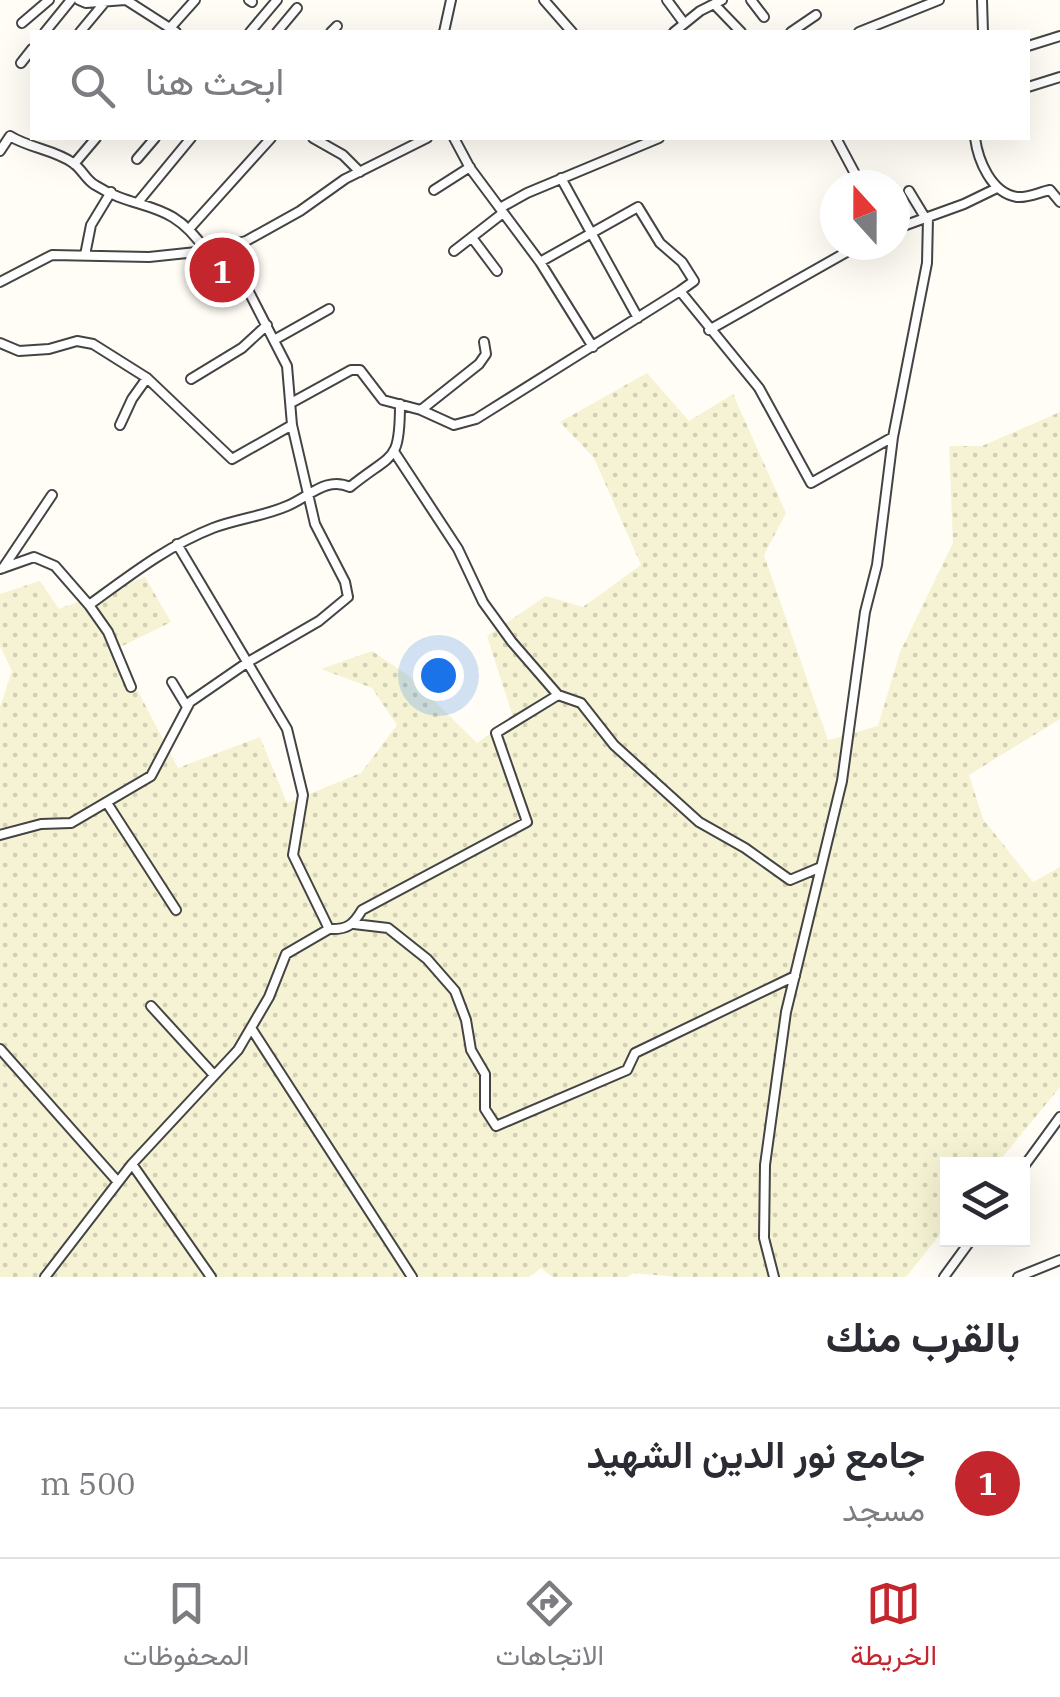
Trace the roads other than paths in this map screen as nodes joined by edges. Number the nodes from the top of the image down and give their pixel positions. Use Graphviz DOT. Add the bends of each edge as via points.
graph roads {
  1 [pos="50,0"];
  2 [pos="75,0"];
  3 [pos="125,0"];
  4 [pos="194,0"];
  5 [pos="277,0"];
  6 [pos="450,0"];
  7 [pos="544,0"];
  8 [pos="667,0"];
  9 [pos="751,0"];
  10 [pos="939,0"];
  11 [pos="982,0"];
  12 [pos="102,2"];
  13 [pos="718,2"];
  14 [pos="296,8"];
  15 [pos="816,15"];
  16 [pos="764,17"];
  17 [pos="22,23"];
  18 [pos="684,23"];
  19 [pos="47,30"];
  20 [pos="81,30"];
  21 [pos="173,30"];
  22 [pos="252,30"];
  23 [pos="279,30"];
  24 [pos="444,30"];
  25 [pos="570,30"];
  26 [pos="676,30"];
  27 [pos="739,30"];
  28 [pos="794,30"];
  29 [pos="864,30"];
  30 [pos="983,30"];
  31 [pos="1060,36"];
  32 [pos="1030,45"];
  33 [pos="30,52"];
  34 [pos="21,63"];
  35 [pos="1060,77"];
  36 [pos="1030,86"];
  37 [pos="94,140"];
  38 [pos="152,140"];
  39 [pos="189,140"];
  40 [pos="268,140"];
  41 [pos="316,140"];
  42 [pos="426,140"];
  43 [pos="455,140"];
  44 [pos="628,140"];
  45 [pos="654,140"];
  46 [pos="837,140"];
  47 [pos="976,140"];
  48 [pos="634,148"];
  49 [pos="0,151"];
  50 [pos="137,159"];
  51 [pos="74,164"];
  52 [pos="470,167"];
  53 [pos="853,170"];
  54 [pos="360,172"];
  55 [pos="561,178"];
  56 [pos="1056,187"];
  57 [pos="997,188"];
  58 [pos="434,190"];
  59 [pos="111,192"];
  60 [pos="910,193"];
  61 [pos="139,202"];
  62 [pos="1060,202"];
  63 [pos="501,211"];
  64 [pos="927,218"];
  65 [pos="910,224"];
  66 [pos="188,229"];
  67 [pos="589,233"];
  68 [pos="473,239"];
  69 [pos="220,247"];
  70 [pos="206,251"];
  71 [pos="454,252"];
  72 [pos="84,256"];
  73 [pos="833,260"];
  74 [pos="540,262"];
  75 [pos="497,272"];
  76 [pos="0,282"];
  77 [pos="680,292"];
  78 [pos="330,308"];
  79 [pos="638,318"];
  80 [pos="266,325"];
  81 [pos="709,330"];
  82 [pos="274,340"];
  83 [pos="484,342"];
  84 [pos="1,346"];
  85 [pos="593,346"];
  86 [pos="147,378"];
  87 [pos="191,379"];
  88 [pos="291,403"];
  89 [pos="400,404"];
  90 [pos="421,410"];
  91 [pos="120,425"];
  92 [pos="292,425"];
  93 [pos="893,436"];
  94 [pos="396,453"];
  95 [pos="309,494"];
  96 [pos="52,495"];
  97 [pos="177,544"];
  98 [pos="2,569"];
  99 [pos="88,605"];
  100 [pos="248,662"];
  101 [pos="172,682"];
  102 [pos="132,686"];
  103 [pos="558,695"];
  104 [pos="187,706"];
  105 [pos="107,803"];
  106 [pos="0,835"];
  107 [pos="821,867"];
  108 [pos="176,910"];
  109 [pos="354,924"];
  110 [pos="329,929"];
  111 [pos="795,976"];
  112 [pos="151,1006"];
  113 [pos="251,1028"];
  114 [pos="0,1049"];
  115 [pos="214,1076"];
  116 [pos="1060,1117"];
  117 [pos="1030,1158"];
  118 [pos="132,1164"];
  119 [pos="118,1182"];
  120 [pos="967,1247"];
  121 [pos="1060,1260"];
  122 [pos="44,1277"];
  123 [pos="210,1277"];
  124 [pos="412,1277"];
  125 [pos="774,1277"];
  126 [pos="944,1277"];
  127 [pos="1018,1277"];
  1 -- 17 [label="street"];
  2 -- 12 [label="street"];
  2 -- 19 [label="street"];
  3 -- 12 [label="street"];
  3 -- 21 [label="street"];
  4 -- 21 [label="street"];
  5 -- 22 [label="street"];
  6 -- 24 [label="street"];
  7 -- 25 [label="street"];
  8 -- 18 [label="street"];
  9 -- 16 [label="street"];
  10 -- 29 [label="street"];
  11 -- 30 [label="street"];
  12 -- 20 [label="street"];
  13 -- 18 [label="street"];
  13 -- 27 [label="street"];
  14 -- 23 [label="street"];
  15 -- 28 [label="street"];
  18 -- 26 [label="street"];
  31 -- 32 [label="street"];
  33 -- 34 [label="street"];
  35 -- 36 [label="street"];
  37 -- 51 [label="street"];
  38 -- 50 [label="street"];
  39 -- 61 [label="street"];
  40 -- 66 [label="street"];
  41 -- 54 [label="street"];
  42 -- 54 [label="street"];
  43 -- 52 [label="street"];
  44 -- 48 [label="street"];
  45 -- 48 [label="street"];
  46 -- 53 [label="street"];
  47 -- 57 [label="street"];
  48 -- 55 [label="street"];
  49 -- 51 [label="street" via="10,136"];
  51 -- 59 [label="street"];
  52 -- 58 [label="street"];
  52 -- 63 [label="street"];
  54 -- 69 [label="street" via="259,234"];
  55 -- 63 [label="street"];
  55 -- 67 [label="street"];
  56 -- 57 [label="street" via="1018,197"];
  56 -- 62 [label="street"];
  57 -- 64 [label="street"];
  59 -- 61 [label="street"];
  59 -- 72 [label="street" via="91,225"];
  60 -- 64 [label="street"];
  61 -- 66 [label="street"];
  63 -- 68 [label="street"];
  63 -- 74 [label="street"];
  64 -- 65 [label="street"];
  64 -- 93 [label="street" via="927,263"];
  66 -- 70 [label="street"];
  67 -- 74 [label="street"];
  67 -- 77 [label="street" via="638,206 694,282"];
  67 -- 79 [label="street"];
  68 -- 71 [label="street"];
  68 -- 75 [label="street"];
  69 -- 70 [label="street"];
  69 -- 80 [label="street"];
  70 -- 72 [label="street"];
  72 -- 76 [label="street" via="52,255"];
  73 -- 81 [label="street"];
  74 -- 85 [label="street"];
  77 -- 79 [label="street"];
  77 -- 81 [label="street"];
  78 -- 82 [label="street"];
  79 -- 85 [label="street"];
  80 -- 82 [label="street"];
  80 -- 87 [label="street"];
  81 -- 93 [label="street" via="766,398 811,484"];
  82 -- 88 [label="street" via="287,366"];
  83 -- 90 [label="street" via="479,364"];
  84 -- 86 [label="street" via="20,352 85,342"];
  85 -- 90 [label="street" via="476,419 454,425"];
  86 -- 91 [label="street"];
  86 -- 92 [label="street" via="232,459"];
  88 -- 89 [label="street" via="360,370 382,400"];
  88 -- 92 [label="street"];
  89 -- 90 [label="street"];
  89 -- 94 [label="street"];
  92 -- 95 [label="street"];
  93 -- 107 [label="street" via="842,780"];
  94 -- 95 [label="street" via="350,487 326,484"];
  94 -- 103 [label="street" via="458,548 484,602"];
  95 -- 97 [label="street"];
  95 -- 100 [label="street" via="315,524 348,597"];
  96 -- 98 [label="street"];
  97 -- 99 [label="street"];
  97 -- 100 [label="street"];
  98 -- 99 [label="street" via="34,557 55,566"];
  99 -- 102 [label="street"];
  100 -- 104 [label="street"];
  100 -- 110 [label="street" via="288,729 303,795 293,856"];
  101 -- 104 [label="street"];
  103 -- 107 [label="street" via="580,703 614,746 698,822 790,880"];
  103 -- 109 [label="street" via="496,733 527,822 362,910"];
  104 -- 105 [label="street" via="152,776"];
  105 -- 106 [label="street" via="71,823"];
  105 -- 108 [label="street"];
  107 -- 111 [label="street"];
  109 -- 110 [label="street"];
  109 -- 111 [label="street" via="388,928 455,991 496,1126 627,1070 635,1053"];
  110 -- 113 [label="street" via="286,954"];
  111 -- 125 [label="street" via="765,1165 764,1238"];
  112 -- 115 [label="street"];
  113 -- 115 [label="street"];
  113 -- 124 [label="street"];
  114 -- 119 [label="street"];
  115 -- 118 [label="street"];
  116 -- 117 [label="street"];
  118 -- 119 [label="street"];
  118 -- 123 [label="street"];
  119 -- 122 [label="street"];
  120 -- 126 [label="street"];
  121 -- 127 [label="street"];
}
